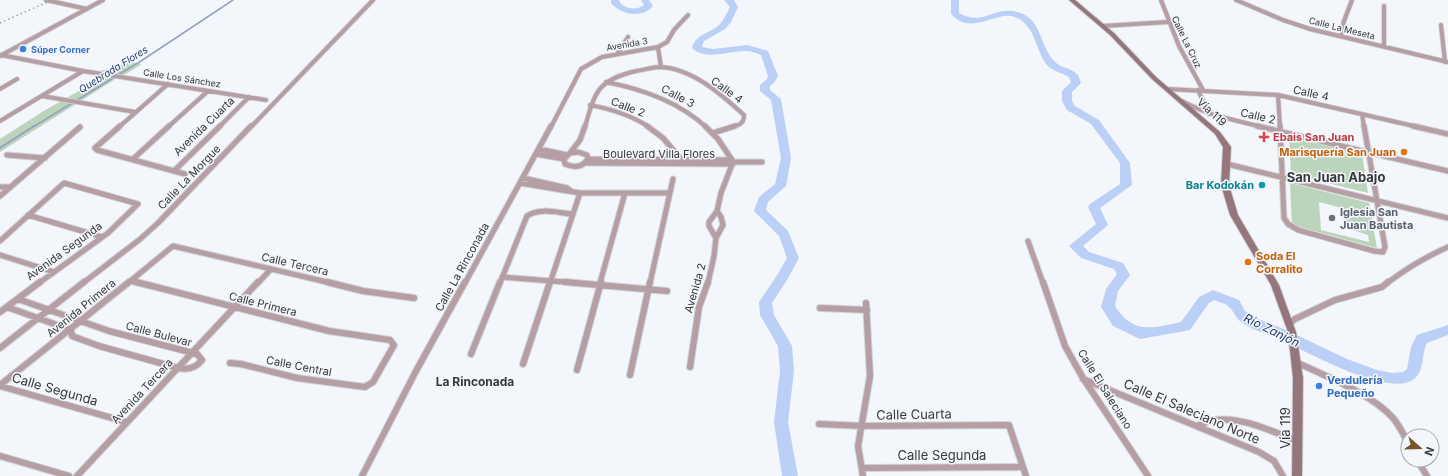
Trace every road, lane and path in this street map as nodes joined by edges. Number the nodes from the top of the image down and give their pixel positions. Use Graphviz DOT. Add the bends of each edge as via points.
graph roads {
  1 [pos="46,0"];
  2 [pos="103,0"];
  3 [pos="374,0"];
  4 [pos="1072,0"];
  5 [pos="1161,0"];
  6 [pos="1236,0"];
  7 [pos="1352,0"];
  8 [pos="54,1"];
  9 [pos="1384,6"];
  10 [pos="87,9"];
  11 [pos="688,15"];
  12 [pos="1168,22"];
  13 [pos="1441,25"];
  14 [pos="1103,26"];
  15 [pos="1341,36"];
  16 [pos="628,37"];
  17 [pos="1384,46"];
  18 [pos="658,47"];
  19 [pos="617,54"];
  20 [pos="1,56"];
  21 [pos="1447,62"];
  22 [pos="661,67"];
  23 [pos="581,69"];
  24 [pos="83,71"];
  25 [pos="17,79"];
  26 [pos="606,82"];
  27 [pos="168,84"];
  28 [pos="0,89"];
  29 [pos="1167,89"];
  30 [pos="1200,90"];
  31 [pos="208,91"];
  32 [pos="1278,95"];
  33 [pos="42,96"];
  34 [pos="249,97"];
  35 [pos="266,100"];
  36 [pos="1182,101"];
  37 [pos="590,105"];
  38 [pos="135,112"];
  39 [pos="1210,114"];
  40 [pos="1362,114"];
  41 [pos="0,121"];
  42 [pos="80,127"];
  43 [pos="1280,132"];
  44 [pos="713,133"];
  45 [pos="1448,134"];
  46 [pos="580,143"];
  47 [pos="674,149"];
  48 [pos="538,151"];
  49 [pos="726,151"];
  50 [pos="1369,152"];
  51 [pos="583,153"];
  52 [pos="7,155"];
  53 [pos="567,156"];
  54 [pos="45,158"];
  55 [pos="133,159"];
  56 [pos="664,160"];
  57 [pos="682,160"];
  58 [pos="587,161"];
  59 [pos="720,162"];
  60 [pos="732,162"];
  61 [pos="762,162"];
  62 [pos="1227,164"];
  63 [pos="174,170"];
  64 [pos="1448,170"];
  65 [pos="185,174"];
  66 [pos="728,177"];
  67 [pos="1281,177"];
  68 [pos="673,179"];
  69 [pos="522,181"];
  70 [pos="0,187"];
  71 [pos="10,187"];
  72 [pos="577,193"];
  73 [pos="625,193"];
  74 [pos="670,193"];
  75 [pos="0,196"];
  76 [pos="1376,200"];
  77 [pos="717,211"];
  78 [pos="573,214"];
  79 [pos="28,215"];
  80 [pos="1448,218"];
  81 [pos="102,237"];
  82 [pos="716,238"];
  83 [pos="0,240"];
  84 [pos="1028,241"];
  85 [pos="173,246"];
  86 [pos="1448,247"];
  87 [pos="0,255"];
  88 [pos="271,269"];
  89 [pos="54,272"];
  90 [pos="502,277"];
  91 [pos="130,281"];
  92 [pos="551,281"];
  93 [pos="599,285"];
  94 [pos="649,289"];
  95 [pos="666,290"];
  96 [pos="414,298"];
  97 [pos="18,299"];
  98 [pos="8,307"];
  99 [pos="235,307"];
  100 [pos="820,308"];
  101 [pos="49,310"];
  102 [pos="0,312"];
  103 [pos="39,318"];
  104 [pos="81,322"];
  105 [pos="1290,329"];
  106 [pos="71,330"];
  107 [pos="0,348"];
  108 [pos="191,353"];
  109 [pos="471,354"];
  110 [pos="1296,362"];
  111 [pos="230,363"];
  112 [pos="523,364"];
  113 [pos="690,366"];
  114 [pos="178,368"];
  115 [pos="577,370"];
  116 [pos="630,375"];
  117 [pos="1083,378"];
  118 [pos="0,386"];
  119 [pos="365,387"];
  120 [pos="126,422"];
  121 [pos="819,424"];
  122 [pos="863,426"];
  123 [pos="1197,426"];
  124 [pos="1400,428"];
  125 [pos="1298,441"];
  126 [pos="0,456"];
  127 [pos="1022,467"];
  128 [pos="862,468"];
  129 [pos="69,476"];
  130 [pos="77,476"];
  131 [pos="362,476"];
  132 [pos="863,476"];
  133 [pos="1026,476"];
  134 [pos="1148,476"];
  135 [pos="1283,476"];
  136 [pos="1297,476"];
  1 -- 8 [label="street"];
  2 -- 10 [label="street"];
  3 -- 101 [label="street, Calle La Morgue" via="158,223"];
  4 -- 14 [label="main road, Vía 119"];
  5 -- 12 [label="street, Calle La Cruz"];
  6 -- 15 [label="street, Calle La Meseta" via="1283,20"];
  7 -- 15 [label="street"];
  8 -- 10 [label="street"];
  9 -- 17 [label="street"];
  10 -- 20 [label="street"];
  11 -- 18 [label="street, Avenida 3" via="667,42"];
  12 -- 14 [label="street"];
  12 -- 30 [label="street, Calle La Cruz"];
  13 -- 21 [label="street"];
  14 -- 29 [label="main road, Vía 119"];
  15 -- 17 [label="street, Calle La Meseta"];
  16 -- 19 [label="street"];
  17 -- 21 [label="street, Calle La Meseta"];
  18 -- 19 [label="street, Avenida 3"];
  18 -- 22 [label="street"];
  19 -- 23 [label="street, Avenida 3" via="602,57"];
  20 -- 24 [label="street, Calle Los Sánchez"];
  22 -- 26 [label="street" via="627,73"];
  22 -- 44 [label="street, Calle 4" via="687,74 744,115 741,124"];
  23 -- 48 [label="street, Calle La Rinconada"];
  24 -- 27 [label="street, Calle Los Sánchez"];
  24 -- 33 [label="street"];
  25 -- 28 [label="street"];
  26 -- 37 [label="street"];
  26 -- 44 [label="street, Calle 3" via="636,88 671,102"];
  27 -- 31 [label="street, Calle Los Sánchez"];
  27 -- 38 [label="street"];
  29 -- 30 [label="street, Calle 4"];
  29 -- 36 [label="main road, Vía 119"];
  30 -- 32 [label="street, Calle 4"];
  30 -- 39 [label="street, Calle La Cruz"];
  31 -- 34 [label="street, Calle Los Sánchez"];
  31 -- 55 [label="street"];
  32 -- 40 [label="street, Calle 4"];
  32 -- 43 [label="street"];
  33 -- 38 [label="street"];
  33 -- 41 [label="street"];
  34 -- 35 [label="street, Calle Los Sánchez"];
  34 -- 63 [label="street, Avenida Cuarta"];
  36 -- 39 [label="street, Calle 2"];
  36 -- 62 [label="main road, Vía 119" via="1223,139 1227,147"];
  37 -- 46 [label="street"];
  37 -- 47 [label="street, Calle 2" via="618,111 645,123"];
  38 -- 55 [label="street" via="95,148"];
  39 -- 43 [label="street, Calle 2"];
  40 -- 45 [label="street, Calle 4"];
  40 -- 50 [label="street"];
  42 -- 54 [label="street"];
  43 -- 50 [label="street, Calle 2"];
  43 -- 67 [label="street"];
  44 -- 49 [label="street, Calle 3"];
  46 -- 51 [label="street"];
  46 -- 53 [label="street"];
  47 -- 56 [label="street"];
  47 -- 57 [label="street, Calle 2"];
  48 -- 53 [label="street"];
  48 -- 69 [label="street, Calle La Rinconada"];
  49 -- 59 [label="street"];
  49 -- 60 [label="street, Calle 3"];
  50 -- 64 [label="street, Calle 2"];
  50 -- 76 [label="street"];
  51 -- 53 [label="street"];
  51 -- 58 [label="street" via="588,155"];
  52 -- 54 [label="street"];
  53 -- 58 [label="street" via="565,164 571,167 580,166"];
  54 -- 71 [label="street"];
  55 -- 63 [label="street"];
  56 -- 57 [label="street, Boulevard Villa Flores"];
  56 -- 58 [label="street, Boulevard Villa Flores"];
  57 -- 59 [label="street, Boulevard Villa Flores"];
  58 -- 59 [label="street, Boulevard Villa Flores"];
  59 -- 60 [label="street, Boulevard Villa Flores"];
  59 -- 66 [label="street" via="728,172"];
  60 -- 61 [label="street, Boulevard Villa Flores"];
  60 -- 66 [label="street, Avenida 2"];
  62 -- 67 [label="street"];
  62 -- 105 [label="main road, Vía 119" via="1224,174 1225,185 1234,215 1275,285"];
  63 -- 65 [label="street"];
  66 -- 77 [label="street, Avenida 2"];
  67 -- 76 [label="street"];
  67 -- 76 [label="street" via="1284,218 1288,225 1298,230 1383,252 1385,247"];
  68 -- 74 [label="street"];
  69 -- 72 [label="street"];
  69 -- 131 [label="street, Calle La Rinconada" via="416,371"];
  70 -- 71 [label="street"];
  71 -- 75 [label="street"];
  72 -- 73 [label="street"];
  72 -- 78 [label="street"];
  73 -- 74 [label="street"];
  73 -- 93 [label="street"];
  74 -- 94 [label="street"];
  76 -- 80 [label="street"];
  77 -- 82 [label="street, Avenida 2" via="723,225"];
  77 -- 82 [label="street, Avenida 2" via="709,226"];
  78 -- 90 [label="street" via="539,211 529,214"];
  78 -- 92 [label="street"];
  79 -- 81 [label="street"];
  79 -- 81 [label="street, Avenida Segunda" via="64,183 138,204"];
  79 -- 83 [label="street"];
  81 -- 89 [label="street, Avenida Segunda"];
  82 -- 113 [label="street, Avenida 2" via="709,280 699,307"];
  84 -- 117 [label="street, Calle El Saleciano" via="1066,346"];
  85 -- 88 [label="street, Calle Tercera"];
  85 -- 91 [label="street, Avenida Primera"];
  86 -- 105 [label="street" via="1410,266 1382,287 1335,300 1295,319"];
  87 -- 89 [label="street"];
  88 -- 96 [label="street, Calle Tercera" via="363,291"];
  88 -- 99 [label="street, Avenida Tercera"];
  89 -- 97 [label="street, Avenida Segunda"];
  90 -- 92 [label="street"];
  90 -- 109 [label="street"];
  91 -- 99 [label="street, Calle Primera"];
  91 -- 104 [label="street, Avenida Primera"];
  92 -- 93 [label="street"];
  92 -- 112 [label="street"];
  93 -- 94 [label="street"];
  93 -- 115 [label="street"];
  94 -- 95 [label="street"];
  94 -- 116 [label="street"];
  97 -- 98 [label="street, Avenida Segunda"];
  97 -- 101 [label="street, Calle Bulevar"];
  98 -- 102 [label="street, Avenida Segunda"];
  98 -- 103 [label="street"];
  99 -- 108 [label="street, Avenida Tercera"];
  99 -- 119 [label="street, Calle Primera" via="329,331 392,341 393,349 372,383"];
  100 -- 122 [label="street" via="866,306 870,376"];
  101 -- 103 [label="street, Calle La Morgue"];
  101 -- 104 [label="street, Calle Bulevar"];
  103 -- 106 [label="street"];
  103 -- 107 [label="street, Calle La Morgue"];
  104 -- 106 [label="street, Avenida Primera"];
  104 -- 108 [label="street, Calle Bulevar"];
  105 -- 110 [label="main road, Vía 119"];
  106 -- 114 [label="street, Calle Bulevar" via="72,336 99,346"];
  106 -- 118 [label="street, Avenida Primera"];
  108 -- 114 [label="street, Avenida Tercera"];
  108 -- 114 [label="street, Calle Bulevar" via="201,357 199,364 187,370"];
  110 -- 124 [label="street" via="1384,410"];
  110 -- 125 [label="main road, Vía 119"];
  111 -- 119 [label="street, Calle Central" via="297,378"];
  114 -- 120 [label="street, Avenida Tercera"];
  117 -- 123 [label="street, Calle El Saleciano Norte"];
  117 -- 134 [label="street, Calle El Saleciano"];
  118 -- 120 [label="street, Calle Segunda"];
  120 -- 130 [label="street, Avenida Tercera"];
  121 -- 122 [label="street, Calle Cuarta"];
  122 -- 127 [label="street, Calle Cuarta" via="1009,425"];
  122 -- 128 [label="street" via="858,446"];
  123 -- 125 [label="street" via="1214,420 1223,420 1263,429"];
  123 -- 135 [label="street, Calle El Saleciano Norte" via="1271,458"];
  125 -- 136 [label="main road, Vía 119"];
  126 -- 129 [label="street"];
  127 -- 128 [label="street, Calle Segunda"];
  127 -- 133 [label="street"];
  128 -- 132 [label="street"];
}
